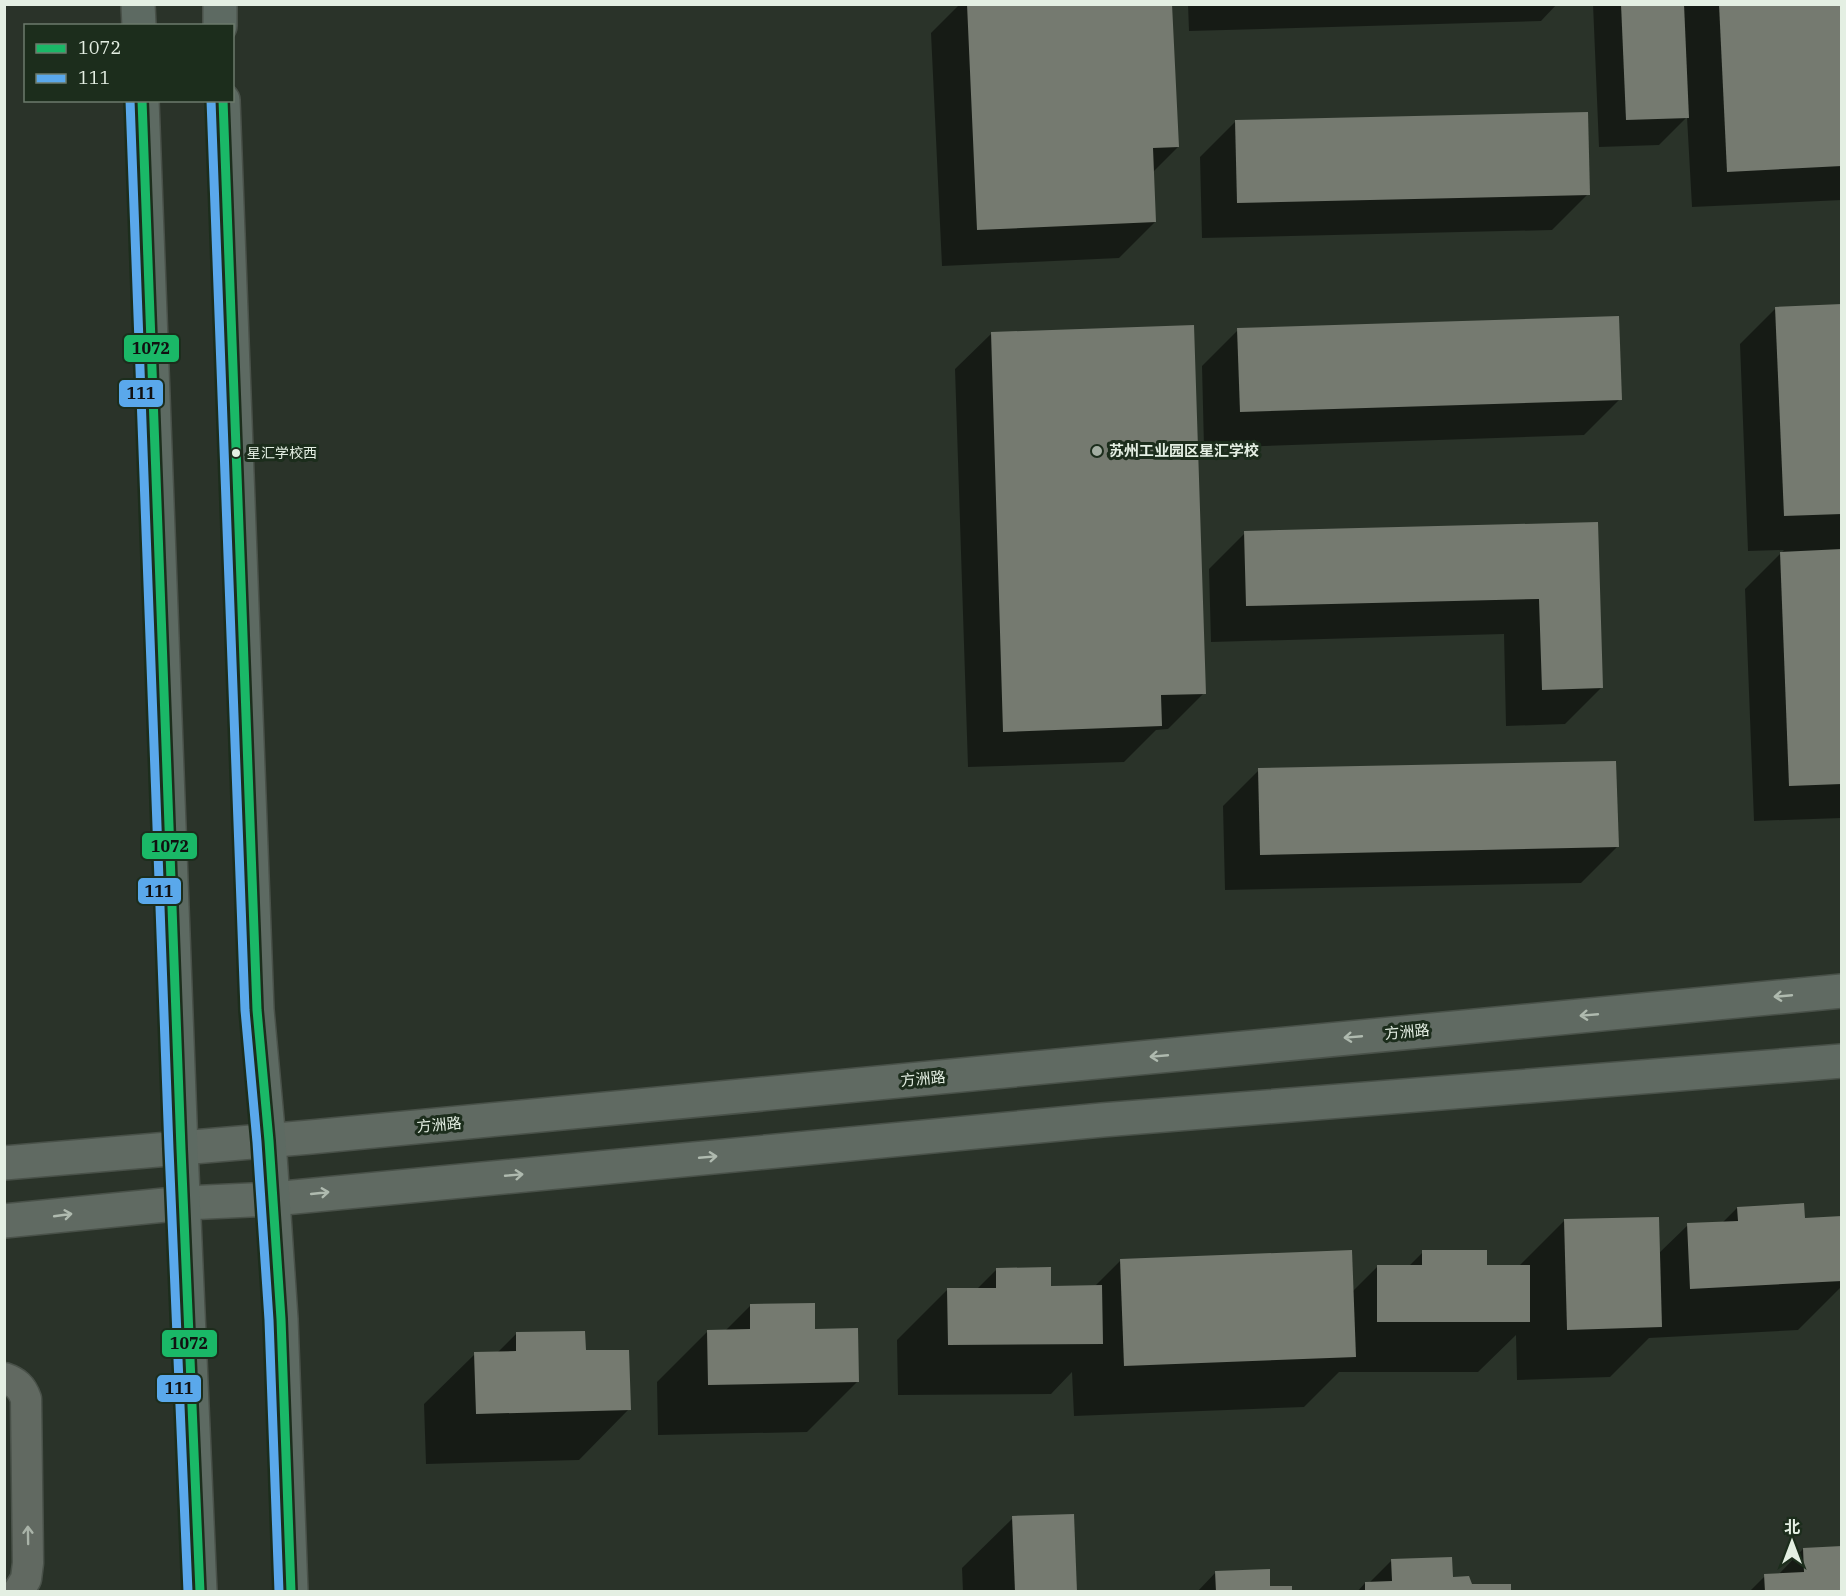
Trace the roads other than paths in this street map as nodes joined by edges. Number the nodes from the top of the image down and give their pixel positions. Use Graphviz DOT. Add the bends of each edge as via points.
graph roads {
  1 [pos="138,4"];
  2 [pos="220,4"];
  3 [pos="139,24"];
  4 [pos="220,24"];
  5 [pos="142,102"];
  6 [pos="223,102"];
  7 [pos="1842,991"];
  8 [pos="1842,1061"];
  9 [pos="269,1141"];
  10 [pos="181,1149"];
  11 [pos="4,1163"];
  12 [pos="273,1199"];
  13 [pos="185,1203"];
  14 [pos="4,1221"];
  15 [pos="4,1378"];
  16 [pos="18,1592"];
  17 [pos="200,1592"];
  18 [pos="291,1592"];
  1 -- 3 [label="main road"];
  2 -- 4 [label="main road"];
  5 -- 10 [label="main road"];
  6 -- 9 [label="main road" via="257,1010"];
  7 -- 9 [label="main road, 方洲路, one-way"];
  12 -- 8 [label="main road, one-way" via="1102,1120"];
  9 -- 10 [label="main road, 方洲路"];
  9 -- 12 [label="main road"];
  10 -- 11 [label="main road, 方洲路"];
  10 -- 13 [label="main road"];
  12 -- 13 [label="main road"];
  12 -- 18 [label="main road"];
  14 -- 13 [label="main road, one-way"];
  13 -- 17 [label="main road"];
  16 -- 15 [label="street, one-way" via="26,1579 28,1563 26,1399 14,1381"];
}
